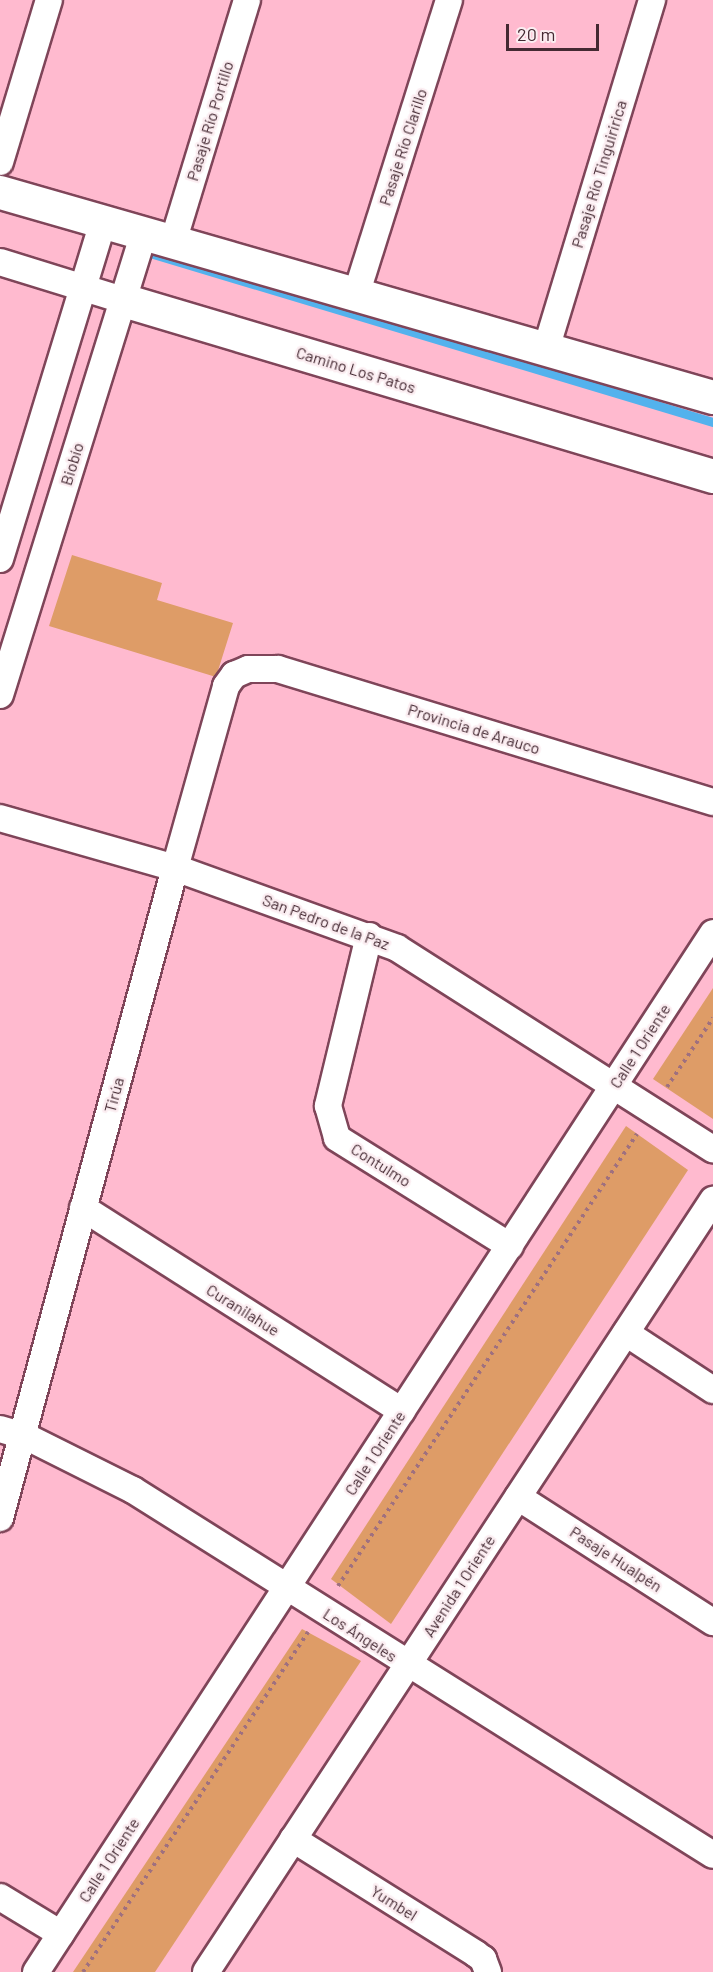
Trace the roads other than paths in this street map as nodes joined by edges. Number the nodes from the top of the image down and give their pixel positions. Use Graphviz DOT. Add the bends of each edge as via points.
graph roads {
  1 [pos="49,0"];
  2 [pos="247,0"];
  3 [pos="449,0"];
  4 [pos="652,0"];
  5 [pos="0,162"];
  6 [pos="0,192"];
  7 [pos="103,222"];
  8 [pos="158,238"];
  9 [pos="0,262"];
  10 [pos="83,287"];
  11 [pos="356,295"];
  12 [pos="123,300"];
  13 [pos="546,349"];
  14 [pos="713,397"];
  15 [pos="713,476"];
  16 [pos="0,559"];
  17 [pos="234,675"];
  18 [pos="0,695"];
  19 [pos="713,802"];
  20 [pos="0,818"];
  21 [pos="175,868"];
  22 [pos="713,933"];
  23 [pos="369,936"];
  24 [pos="614,1085"];
  25 [pos="713,1149"];
  26 [pos="713,1200"];
  27 [pos="83,1208"];
  28 [pos="510,1246"];
  29 [pos="626,1333"];
  30 [pos="713,1390"];
  31 [pos="402,1411"];
  32 [pos="0,1429"];
  33 [pos="25,1436"];
  34 [pos="518,1497"];
  35 [pos="0,1518"];
  36 [pos="287,1588"];
  37 [pos="713,1622"];
  38 [pos="407,1666"];
  39 [pos="293,1839"];
  40 [pos="713,1855"];
  41 [pos="0,1897"];
  42 [pos="61,1934"];
  43 [pos="36,1972"];
  44 [pos="206,1972"];
  45 [pos="488,1972"];
  1 -- 5 [label="street"];
  2 -- 8 [label="street, Pasaje Río Portillo"];
  3 -- 11 [label="street, Pasaje Río Clarillo"];
  4 -- 13 [label="street, Pasaje Río Tinguiririca"];
  6 -- 7 [label="street"];
  7 -- 8 [label="street"];
  7 -- 10 [label="street"];
  8 -- 11 [label="street"];
  8 -- 12 [label="street, Biobío"];
  9 -- 10 [label="street, Camino Los Patos"];
  10 -- 12 [label="street, Camino Los Patos"];
  10 -- 16 [label="street"];
  11 -- 13 [label="street"];
  12 -- 15 [label="street, Camino Los Patos"];
  12 -- 18 [label="street, Biobío"];
  13 -- 14 [label="street"];
  17 -- 19 [label="street, Provincia de Arauco" via="248,669 278,669"];
  17 -- 21 [label="street, Tirúa" via="226,686"];
  20 -- 21 [label="street, San Pedro de la Paz"];
  21 -- 23 [label="street, San Pedro de la Paz"];
  21 -- 27 [label="street, Tirúa"];
  22 -- 24 [label="street, Calle 1 Oriente"];
  23 -- 24 [label="street, San Pedro de la Paz" via="427,965"];
  23 -- 28 [label="street, Contulmo" via="328,1106 338,1138"];
  24 -- 25 [label="street, San Pedro de la Paz"];
  24 -- 28 [label="street, Calle 1 Oriente"];
  26 -- 29 [label="street, Avenida 1 Oriente"];
  27 -- 31 [label="street, Curanilahue"];
  27 -- 33 [label="street, Tirúa"];
  28 -- 31 [label="street, Calle 1 Oriente"];
  29 -- 30 [label="street"];
  29 -- 34 [label="street, Avenida 1 Oriente"];
  31 -- 36 [label="street, Calle 1 Oriente"];
  32 -- 33 [label="street, Los Ángeles"];
  33 -- 35 [label="street, Tirúa"];
  33 -- 36 [label="street, Los Ángeles" via="124,1485"];
  34 -- 37 [label="street, Pasaje Hualpén"];
  34 -- 38 [label="street, Avenida 1 Oriente"];
  36 -- 38 [label="street, Los Ángeles"];
  36 -- 42 [label="street, Calle 1 Oriente"];
  38 -- 39 [label="street, Avenida 1 Oriente"];
  38 -- 40 [label="street, Los Ángeles"];
  39 -- 44 [label="street, Avenida 1 Oriente"];
  39 -- 45 [label="street, Yumbel" via="476,1954 483,1959"];
  41 -- 42 [label="street"];
  42 -- 43 [label="street, Calle 1 Oriente"];
}
